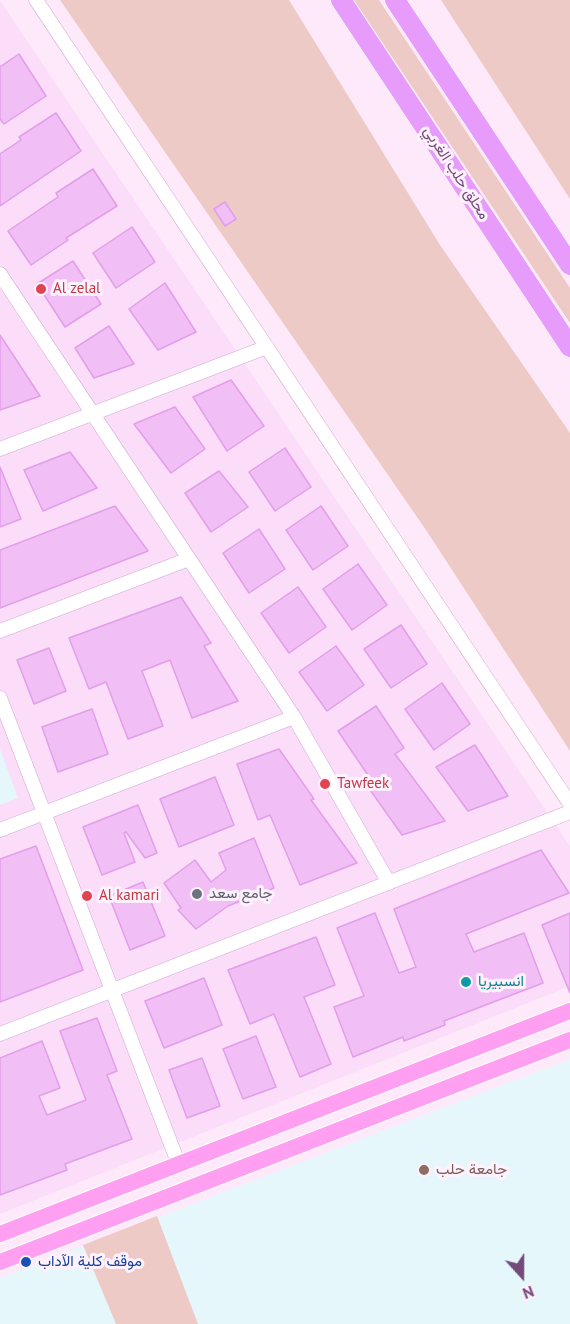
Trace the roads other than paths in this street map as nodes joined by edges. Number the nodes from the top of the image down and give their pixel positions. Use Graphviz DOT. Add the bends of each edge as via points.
graph roads {
  1 [pos="36,0"];
  2 [pos="342,0"];
  3 [pos="395,0"];
  4 [pos="570,265"];
  5 [pos="0,274"];
  6 [pos="267,347"];
  7 [pos="570,347"];
  8 [pos="92,414"];
  9 [pos="0,449"];
  10 [pos="189,559"];
  11 [pos="0,631"];
  12 [pos="0,698"];
  13 [pos="294,717"];
  14 [pos="570,804"];
  15 [pos="570,812"];
  16 [pos="45,813"];
  17 [pos="0,830"];
  18 [pos="389,883"];
  19 [pos="112,990"];
  20 [pos="570,1011"];
  21 [pos="0,1034"];
  22 [pos="570,1040"];
  23 [pos="179,1165"];
  24 [pos="0,1234"];
  25 [pos="0,1262"];
  1 -- 6 [label="street"];
  2 -- 7 [label="highway, محلق حلب الغربي"];
  3 -- 4 [label="highway"];
  5 -- 8 [label="street"];
  6 -- 8 [label="street"];
  6 -- 14 [label="street"];
  8 -- 9 [label="street"];
  8 -- 10 [label="street"];
  10 -- 11 [label="street"];
  10 -- 13 [label="street"];
  12 -- 16 [label="street"];
  13 -- 16 [label="street"];
  13 -- 18 [label="street"];
  15 -- 18 [label="street"];
  16 -- 17 [label="street"];
  16 -- 19 [label="street"];
  18 -- 19 [label="street"];
  19 -- 21 [label="street"];
  19 -- 23 [label="street"];
  20 -- 23 [label="main road"];
  22 -- 25 [label="main road"];
  23 -- 24 [label="main road"];
}
